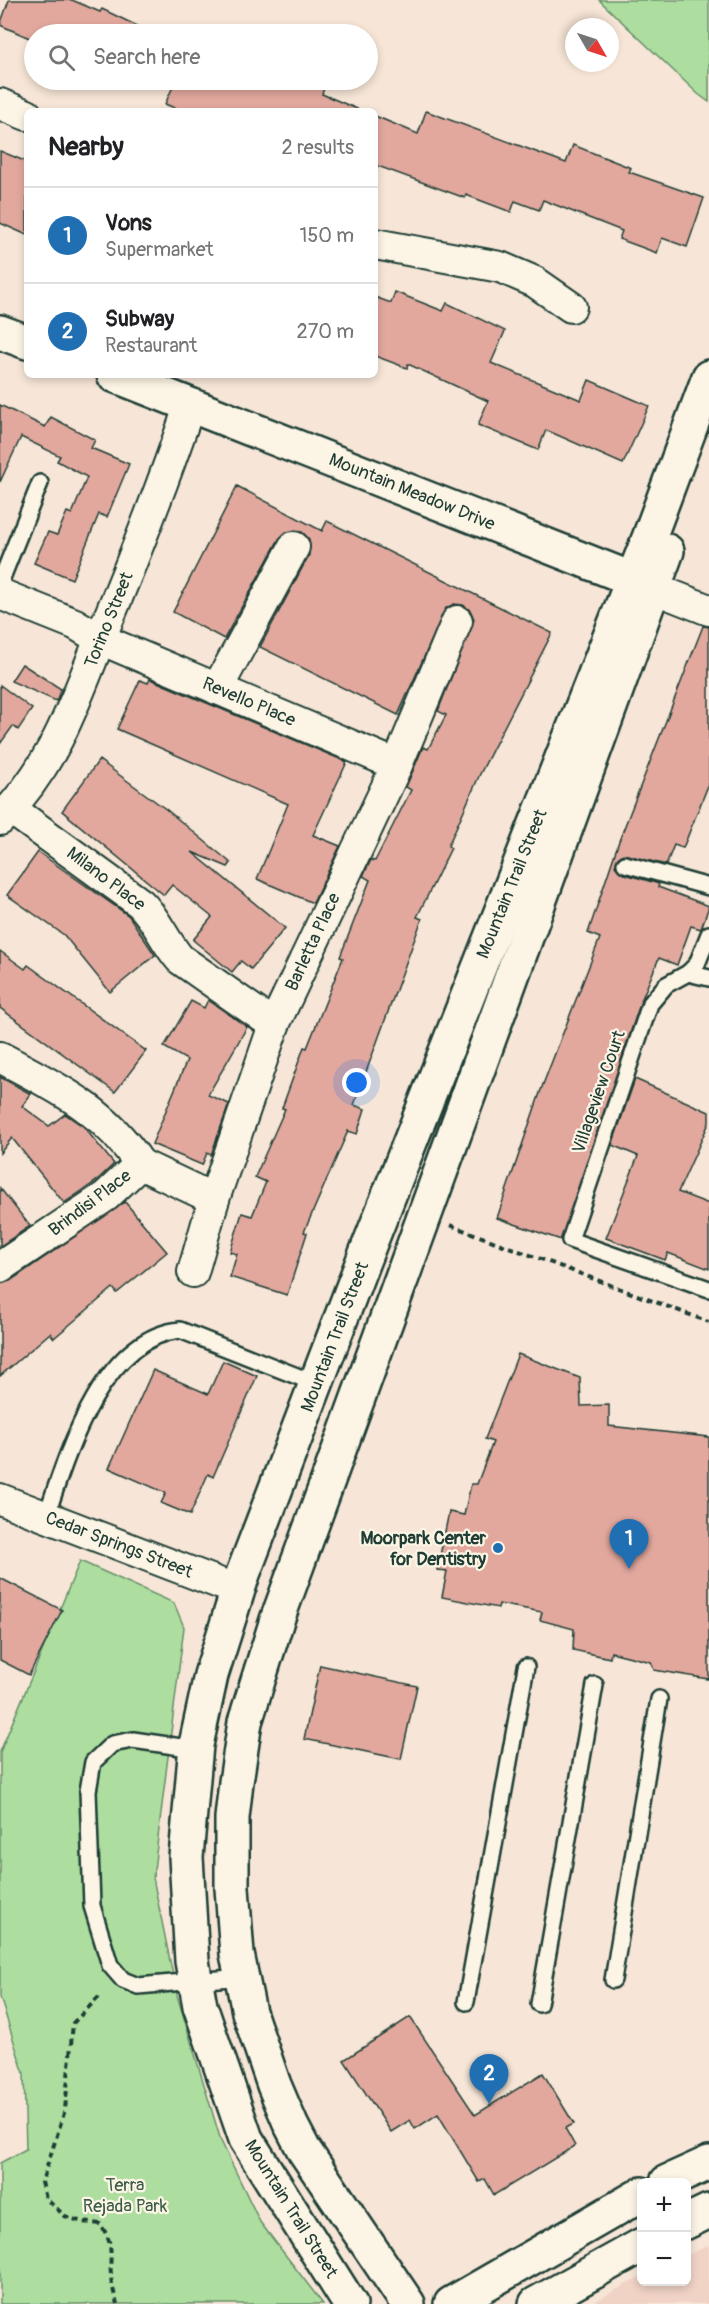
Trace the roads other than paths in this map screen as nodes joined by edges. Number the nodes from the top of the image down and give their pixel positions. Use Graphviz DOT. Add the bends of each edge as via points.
graph roads {
  1 [pos="0,104"];
  2 [pos="24,113"];
  3 [pos="378,245"];
  4 [pos="571,307"];
  5 [pos="0,332"];
  6 [pos="24,341"];
  7 [pos="709,377"];
  8 [pos="122,378"];
  9 [pos="190,404"];
  10 [pos="709,421"];
  11 [pos="40,483"];
  12 [pos="294,547"];
  13 [pos="0,583"];
  14 [pos="643,583"];
  15 [pos="0,594"];
  16 [pos="709,610"];
  17 [pos="457,621"];
  18 [pos="100,639"];
  19 [pos="217,689"];
  20 [pos="397,765"];
  21 [pos="6,815"];
  22 [pos="625,864"];
  23 [pos="709,887"];
  24 [pos="709,934"];
  25 [pos="688,973"];
  26 [pos="709,978"];
  27 [pos="274,1025"];
  28 [pos="0,1057"];
  29 [pos="140,1164"];
  30 [pos="214,1199"];
  31 [pos="0,1267"];
  32 [pos="193,1272"];
  33 [pos="709,1289"];
  34 [pos="317,1384"];
  35 [pos="0,1498"];
  36 [pos="46,1517"];
  37 [pos="237,1590"];
  38 [pos="526,1667"];
  39 [pos="595,1685"];
  40 [pos="658,1699"];
  41 [pos="195,1749"];
  42 [pos="242,1977"];
  43 [pos="196,1980"];
  44 [pos="613,1980"];
  45 [pos="466,2002"];
  46 [pos="539,2004"];
  47 [pos="709,2163"];
  48 [pos="676,2178"];
  49 [pos="637,2197"];
  50 [pos="709,2211"];
  51 [pos="691,2220"];
  52 [pos="637,2248"];
  53 [pos="350,2304"];
  54 [pos="408,2304"];
  55 [pos="451,2304"];
  56 [pos="536,2304"];
  1 -- 2 [label="street"];
  3 -- 4 [label="street" via="500,267 535,282"];
  5 -- 6 [label="street"];
  7 -- 14 [label="street, Mountain Trail Street"];
  8 -- 9 [label="street, Mountain Meadow Drive"];
  9 -- 14 [label="street, Mountain Meadow Drive"];
  9 -- 18 [label="street, Torino Street" via="144,533"];
  10 -- 14 [label="street, Mountain Trail Street"];
  11 -- 13 [label="lane"];
  12 -- 19 [label="street"];
  14 -- 16 [label="street, Mountain Meadow Drive"];
  14 -- 34 [label="street, Mountain Trail Street"];
  14 -- 42 [label="street, Mountain Trail Street" via="424,1215 277,1620 245,1722 232,1818 232,1888"];
  15 -- 18 [label="street, Revello Place" via="75,624"];
  17 -- 20 [label="street, Barletta Place"];
  18 -- 19 [label="street, Revello Place"];
  18 -- 21 [label="street, Torino Street" via="68,722 42,770"];
  19 -- 20 [label="street, Revello Place"];
  20 -- 27 [label="street, Barletta Place"];
  21 -- 27 [label="street, Milano Place" via="140,903 151,913 180,959"];
  22 -- 23 [label="lane"];
  24 -- 25 [label="lane" via="697,964"];
  25 -- 26 [label="lane"];
  25 -- 33 [label="lane, Villageview Court" via="666,985 650,1004 570,1240"];
  27 -- 30 [label="street, Barletta Place"];
  28 -- 29 [label="street" via="97,1114 114,1129"];
  29 -- 30 [label="street, Brindisi Place"];
  29 -- 31 [label="street, Brindisi Place" via="106,1196"];
  30 -- 32 [label="street, Barletta Place"];
  34 -- 36 [label="lane" via="180,1330 165,1331 136,1347 99,1390 72,1441"];
  34 -- 37 [label="street, Mountain Trail Street"];
  35 -- 36 [label="street, Cedar Springs Street"];
  36 -- 37 [label="street, Cedar Springs Street"];
  37 -- 41 [label="street, Mountain Trail Street" via="211,1675"];
  38 -- 45 [label="lane"];
  39 -- 46 [label="lane"];
  40 -- 44 [label="lane"];
  41 -- 43 [label="street, Mountain Trail Street" via="186,1857"];
  41 -- 43 [label="lane" via="133,1740 112,1744 93,1762 88,1791 92,1906 110,1965 123,1980 138,1986"];
  42 -- 43 [label="lane"];
  42 -- 54 [label="street, Mountain Trail Street" via="253,2023 291,2125"];
  43 -- 53 [label="street, Mountain Trail Street" via="217,2061 246,2139"];
  47 -- 48 [label="street"];
  49 -- 55 [label="street"];
  50 -- 51 [label="street"];
  52 -- 56 [label="street"];
}
